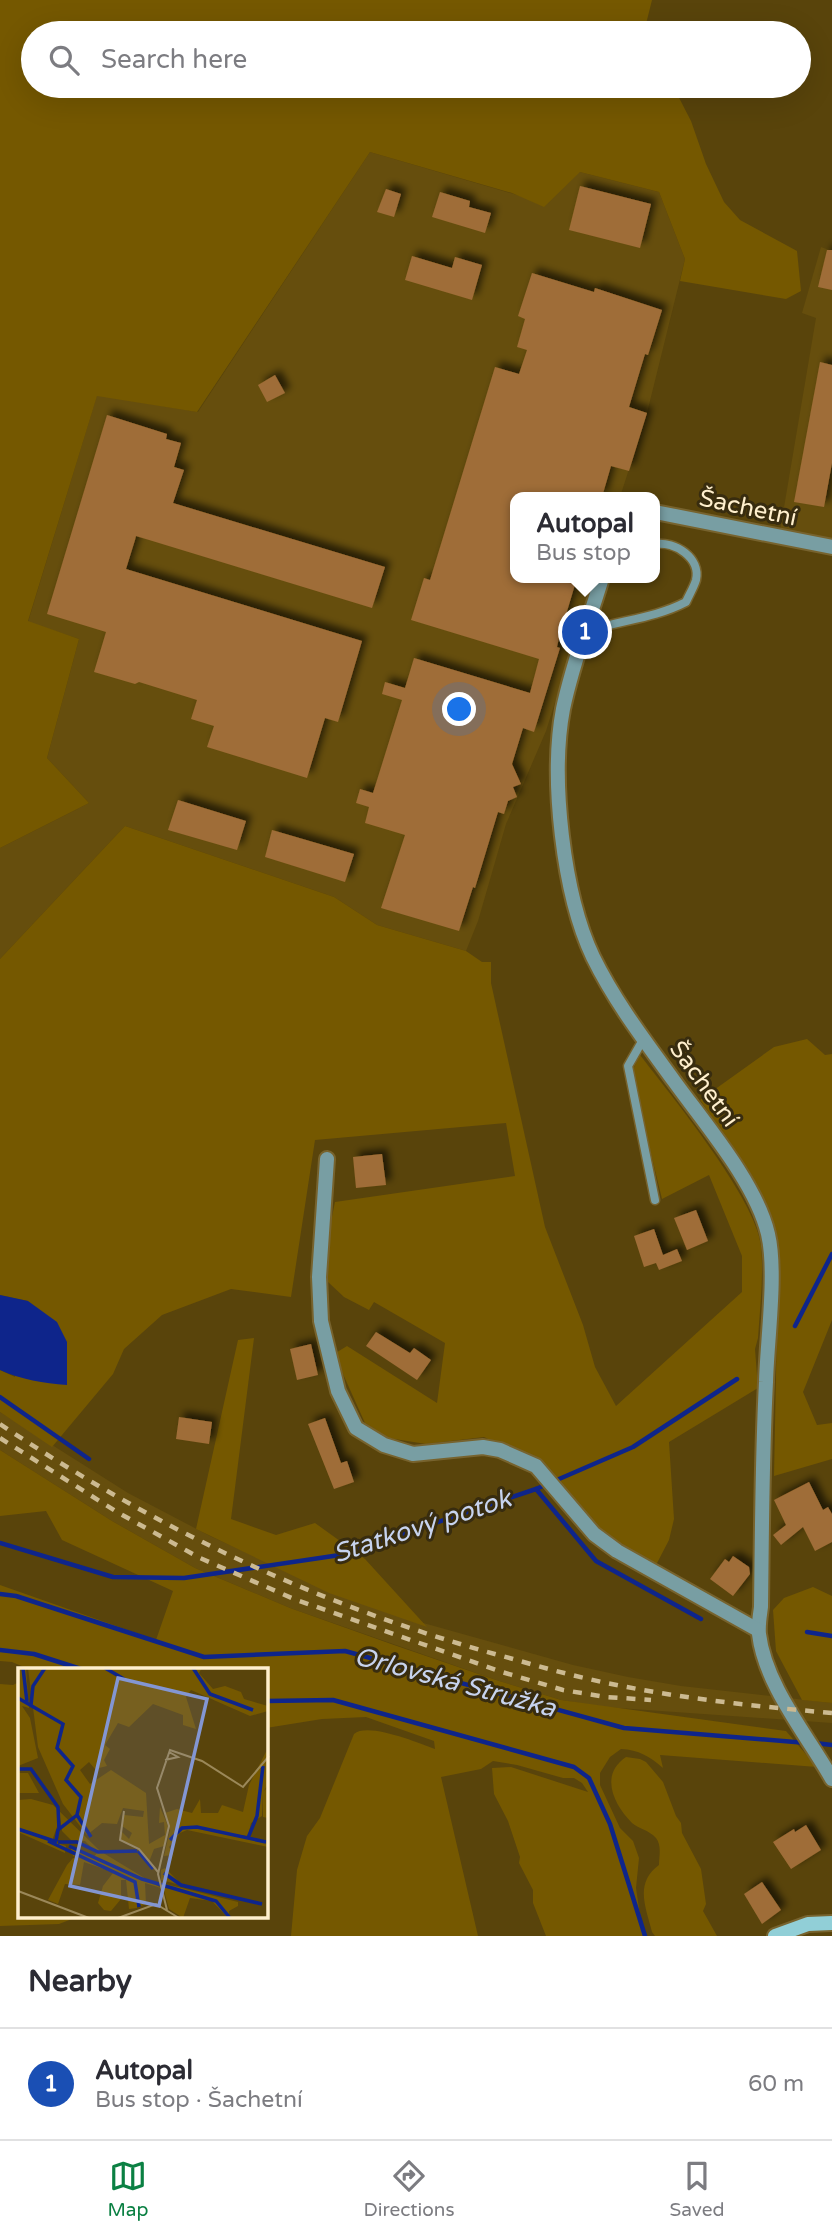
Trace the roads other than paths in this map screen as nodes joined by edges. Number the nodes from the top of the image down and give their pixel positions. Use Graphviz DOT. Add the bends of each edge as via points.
graph roads {
  1 [pos="660,513"];
  2 [pos="660,543"];
  3 [pos="832,548"];
  4 [pos="600,583"];
  5 [pos="585,632"];
  6 [pos="644,1038"];
  7 [pos="327,1159"];
  8 [pos="655,1200"];
  9 [pos="758,1630"];
  10 [pos="832,1779"];
  11 [pos="832,1923"];
  12 [pos="775,1936"];
  1 -- 3 [label="street, Šachetní"];
  2 -- 5 [label="lane" via="680,548 692,559 696,578 687,602 646,618"];
  4 -- 5 [label="street, Šachetní"];
  5 -- 6 [label="street, Šachetní" via="564,709 558,755 560,817 572,889 592,954 617,1002"];
  6 -- 8 [label="lane" via="628,1066"];
  6 -- 9 [label="street, Šachetní" via="731,1161 759,1206 769,1236"];
  7 -- 9 [label="street" via="319,1277 321,1321 338,1391 356,1428 384,1445 414,1454 484,1447 536,1466 594,1534 617,1551"];
  9 -- 10 [label="street, Šachetní" via="775,1684"];
  11 -- 12 [label="main road" via="800,1926"];
}
